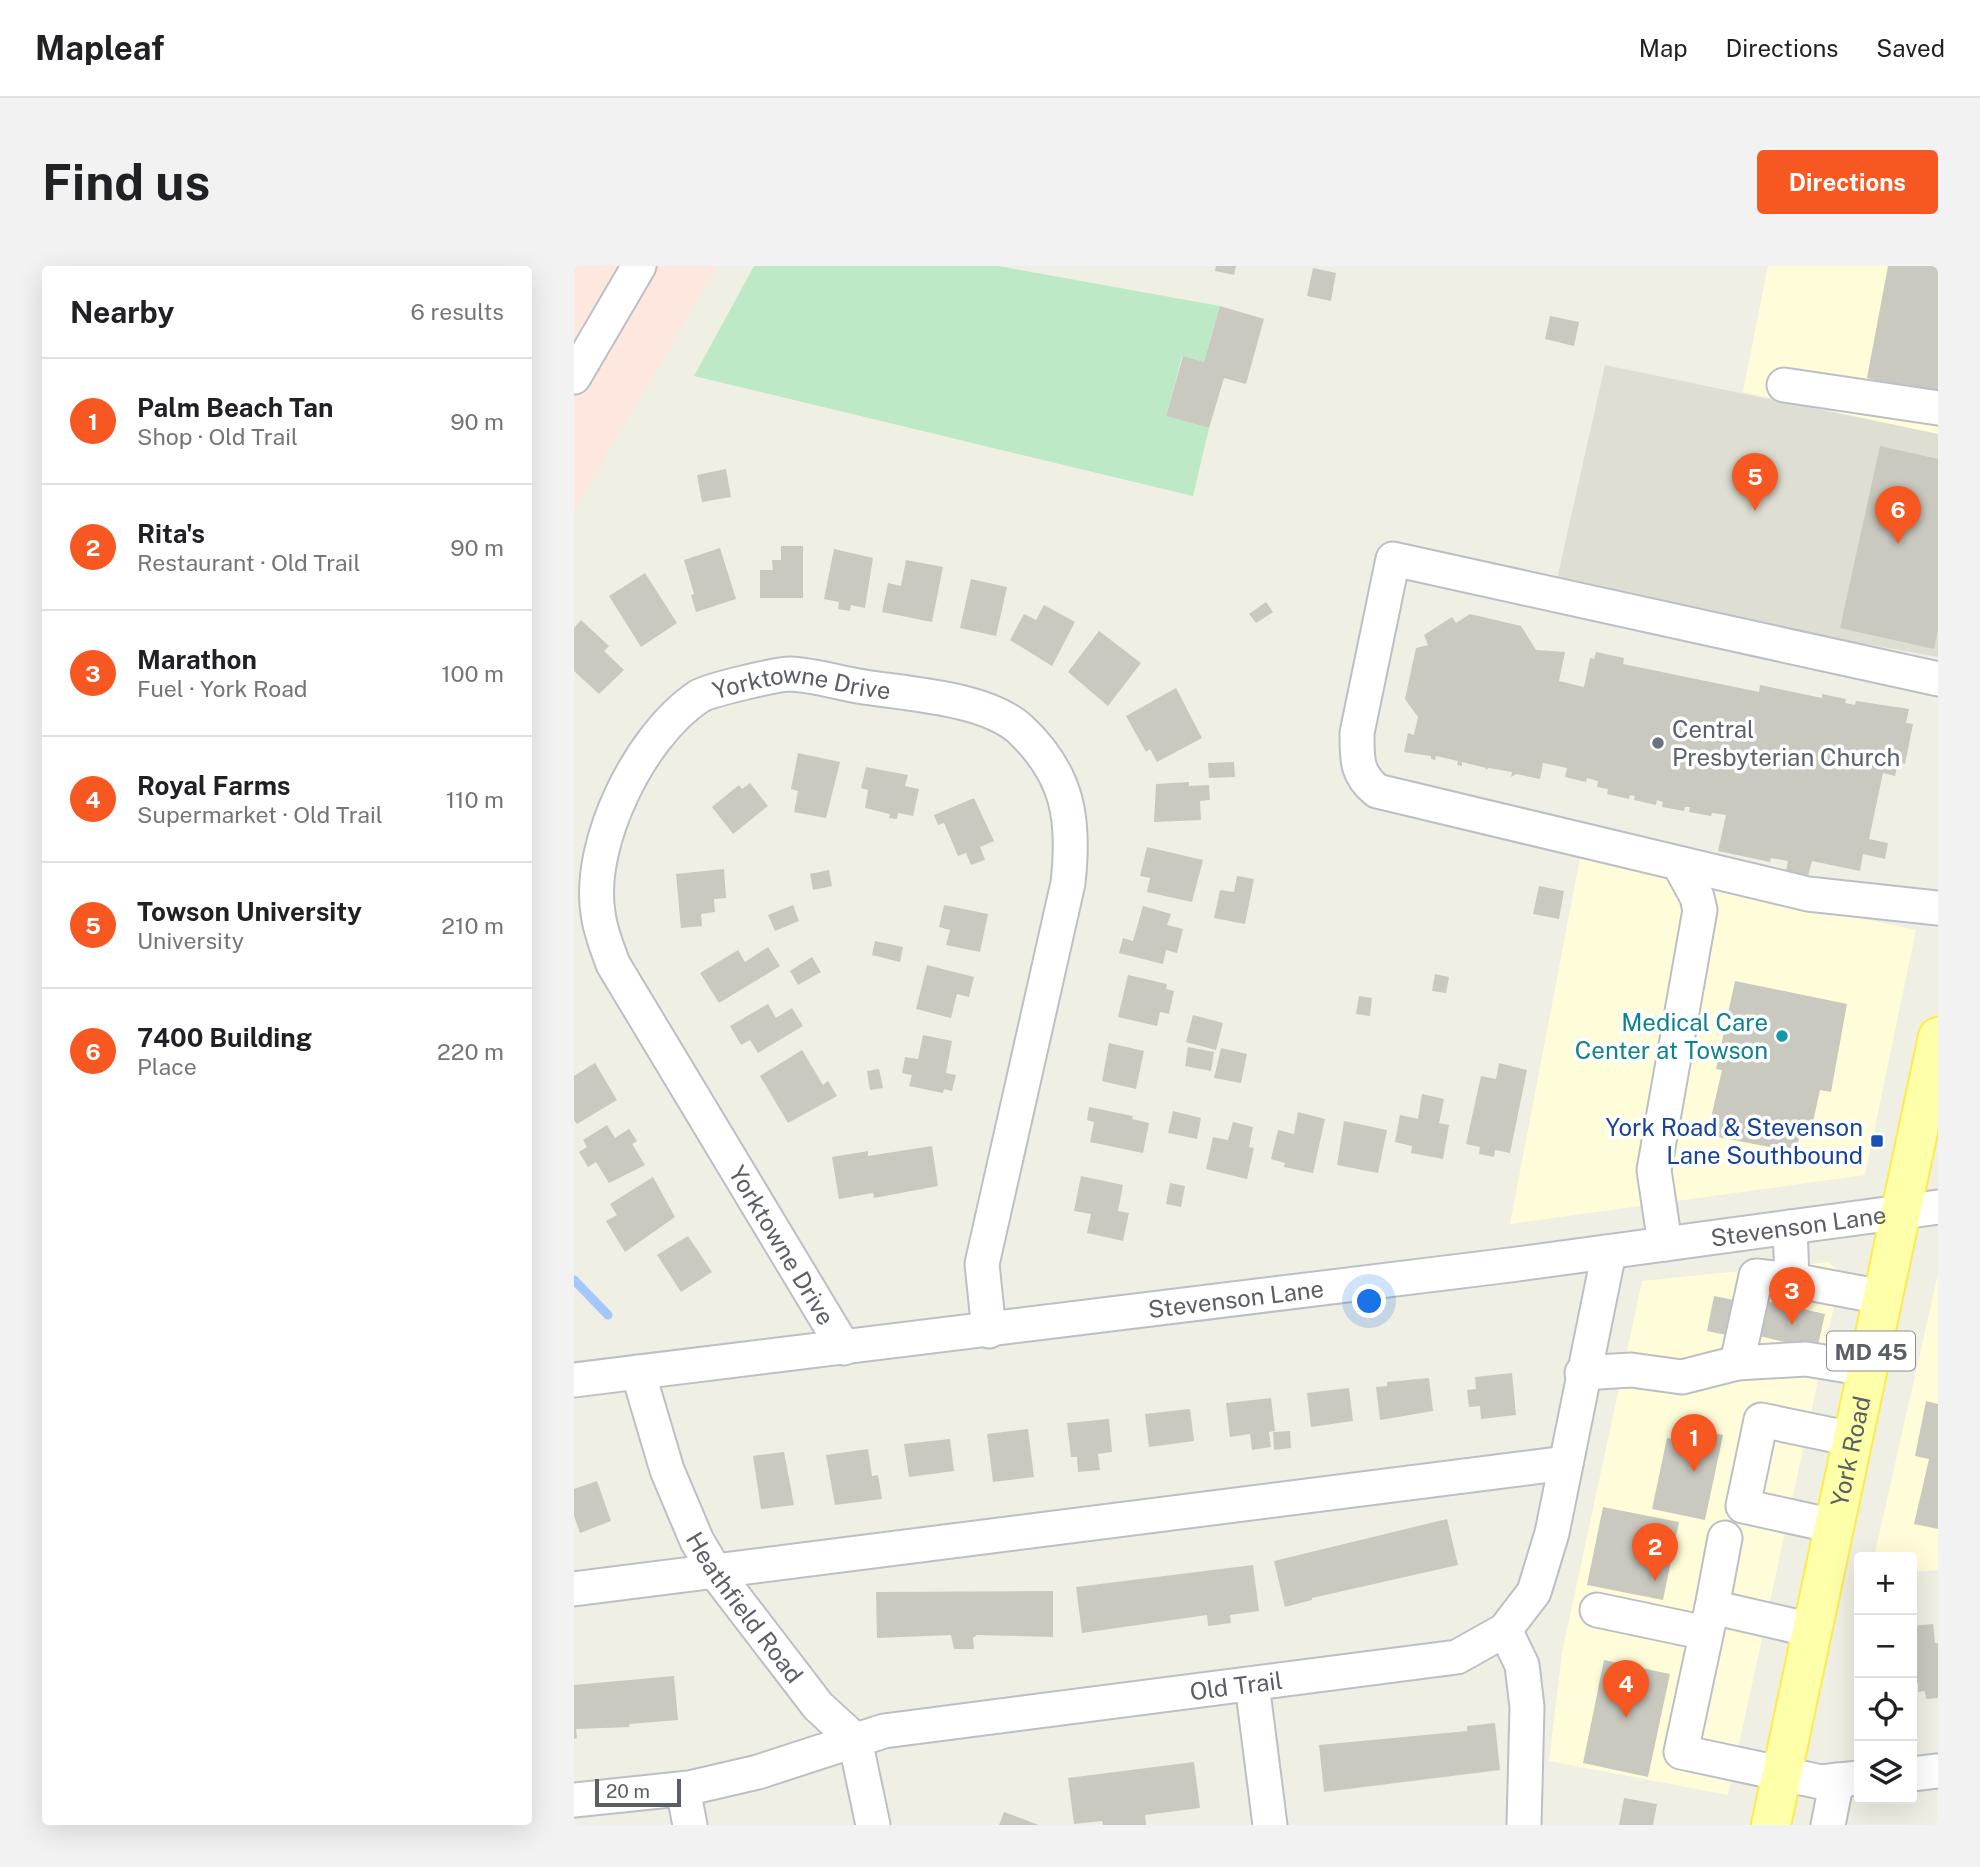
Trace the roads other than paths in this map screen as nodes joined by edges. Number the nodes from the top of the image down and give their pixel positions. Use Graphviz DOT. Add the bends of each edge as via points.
graph roads {
  1 [pos="639,266"];
  2 [pos="574,377"];
  3 [pos="1784,385"];
  4 [pos="1938,408"];
  5 [pos="1938,679"];
  6 [pos="1679,864"];
  7 [pos="1938,908"];
  8 [pos="1938,1037"];
  9 [pos="1938,1207"];
  10 [pos="1900,1212"];
  11 [pos="1790,1227"];
  12 [pos="1665,1244"];
  13 [pos="1609,1252"];
  14 [pos="1792,1280"];
  15 [pos="1882,1297"];
  16 [pos="989,1331"];
  17 [pos="844,1348"];
  18 [pos="1737,1363"];
  19 [pos="1867,1369"];
  20 [pos="638,1372"];
  21 [pos="1582,1373"];
  22 [pos="574,1380"];
  23 [pos="1852,1439"];
  24 [pos="1566,1463"];
  25 [pos="1834,1526"];
  26 [pos="1726,1538"];
  27 [pos="716,1573"];
  28 [pos="574,1589"];
  29 [pos="1597,1610"];
  30 [pos="1709,1620"];
  31 [pos="1506,1630"];
  32 [pos="1812,1630"];
  33 [pos="1252,1684"];
  34 [pos="855,1740"];
  35 [pos="1938,1771"];
  36 [pos="1917,1773"];
  37 [pos="1781,1775"];
  38 [pos="1848,1779"];
  39 [pos="683,1789"];
  40 [pos="574,1800"];
  41 [pos="690,1825"];
  42 [pos="873,1825"];
  43 [pos="1270,1825"];
  44 [pos="1524,1825"];
  45 [pos="1771,1825"];
  46 [pos="1828,1825"];
  1 -- 2 [label="street"];
  3 -- 4 [label="street"];
  5 -- 6 [label="street" via="1393,559 1357,733 1363,779 1377,791 1404,799"];
  6 -- 7 [label="street" via="1808,894"];
  6 -- 12 [label="street" via="1700,910 1654,1170"];
  8 -- 10 [label="main road, York Road / MD 45"];
  9 -- 10 [label="street, Stevenson Lane"];
  10 -- 11 [label="street, Stevenson Lane"];
  10 -- 15 [label="main road, York Road / MD 45"];
  11 -- 12 [label="street, Stevenson Lane"];
  11 -- 14 [label="street"];
  12 -- 13 [label="street, Stevenson Lane"];
  13 -- 16 [label="street, Stevenson Lane"];
  13 -- 21 [label="street, Old Trail"];
  14 -- 15 [label="street"];
  14 -- 18 [label="street" via="1756,1276"];
  15 -- 19 [label="main road, York Road / MD 45"];
  16 -- 17 [label="street, Stevenson Lane"];
  16 -- 17 [label="street, Yorktowne Drive" via="982,1264 1068,883 1071,814 1058,780 1037,747 1017,727 993,713 957,702 789,674 699,696 657,737 625,785 607,825 599,862 597,912 613,964"];
  17 -- 20 [label="street, Stevenson Lane"];
  18 -- 19 [label="street" via="1805,1359"];
  18 -- 21 [label="street" via="1682,1377 1631,1370"];
  19 -- 23 [label="main road, York Road / MD 45"];
  20 -- 22 [label="street, Stevenson Lane"];
  20 -- 27 [label="street, Heathfield Road" via="667,1469 697,1541"];
  21 -- 24 [label="street, Old Trail"];
  23 -- 25 [label="main road, York Road / MD 45"];
  23 -- 25 [label="street" via="1761,1420 1743,1506"];
  24 -- 27 [label="street"];
  24 -- 31 [label="street, Old Trail" via="1534,1592"];
  25 -- 32 [label="main road, York Road / MD 45"];
  26 -- 30 [label="street"];
  27 -- 28 [label="street"];
  27 -- 34 [label="street, Heathfield Road" via="818,1706"];
  29 -- 30 [label="street"];
  30 -- 32 [label="street"];
  30 -- 37 [label="street" via="1681,1752"];
  31 -- 33 [label="street, Old Trail" via="1457,1657"];
  31 -- 44 [label="street" via="1522,1665 1527,1707"];
  32 -- 37 [label="main road, York Road / MD 45"];
  33 -- 34 [label="street, Old Trail" via="884,1731"];
  33 -- 43 [label="street"];
  34 -- 39 [label="street, Old Trail" via="758,1772"];
  34 -- 42 [label="street"];
  35 -- 36 [label="street"];
  37 -- 38 [label="street" via="1821,1782"];
  37 -- 45 [label="main road, York Road / MD 45"];
  38 -- 46 [label="street"];
  39 -- 40 [label="street, Old Trail"];
  39 -- 41 [label="street"];
}
